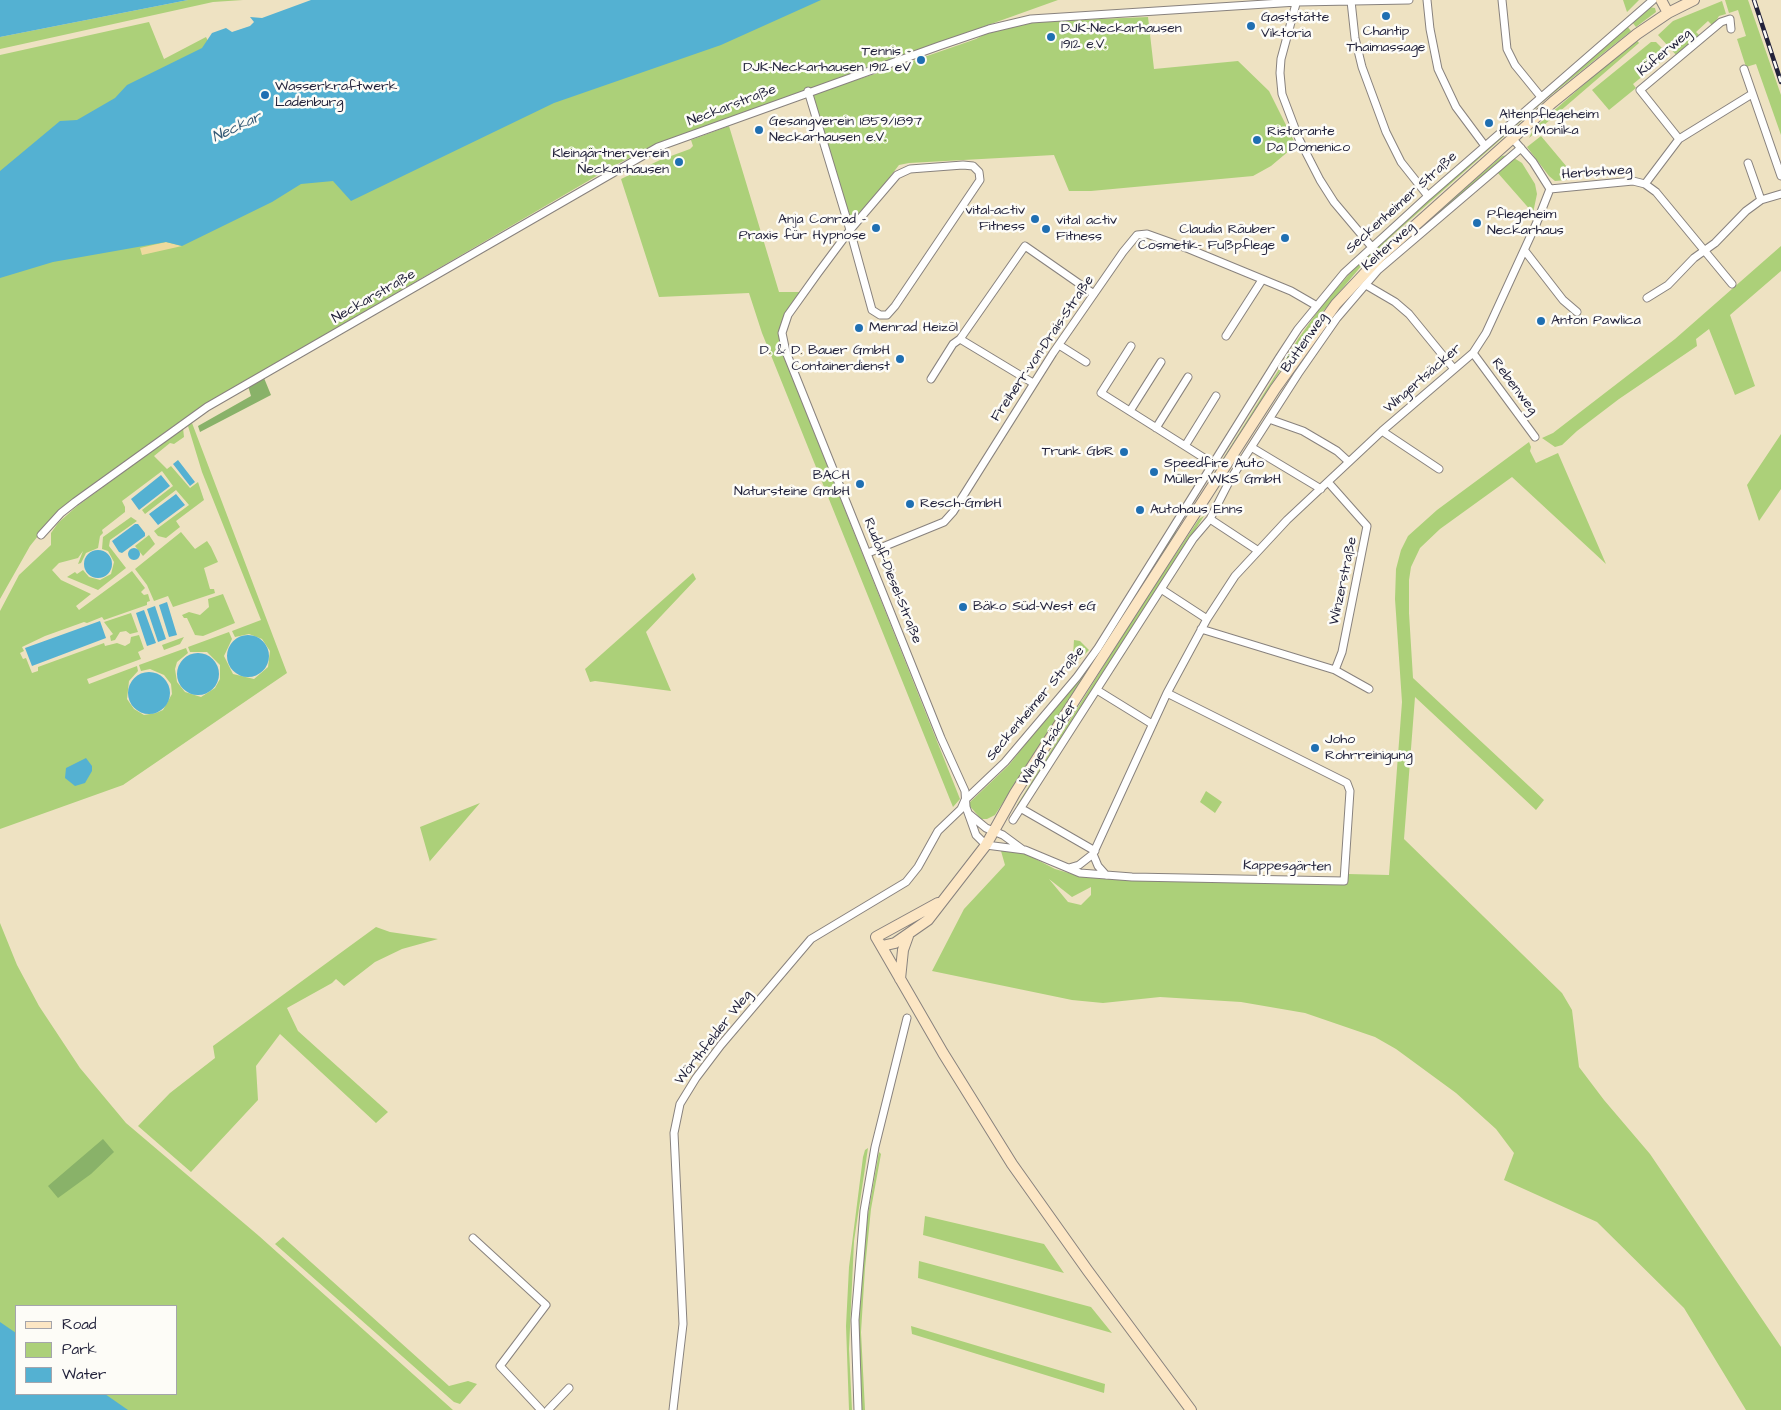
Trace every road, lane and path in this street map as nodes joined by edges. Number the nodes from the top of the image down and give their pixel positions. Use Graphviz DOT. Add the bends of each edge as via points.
graph roads {
  1 [pos="1409,0"];
  2 [pos="1427,0"];
  3 [pos="1502,0"];
  4 [pos="1653,0"];
  5 [pos="1661,0"];
  6 [pos="1694,0"];
  7 [pos="1297,1"];
  8 [pos="1351,1"];
  9 [pos="1668,13"];
  10 [pos="1731,29"];
  11 [pos="1744,69"];
  12 [pos="808,91"];
  13 [pos="1752,94"];
  14 [pos="1541,97"];
  15 [pos="1512,138"];
  16 [pos="1678,139"];
  17 [pos="1485,146"];
  18 [pos="1521,148"];
  19 [pos="1748,163"];
  20 [pos="1781,176"];
  21 [pos="1645,184"];
  22 [pos="1550,189"];
  23 [pos="1781,194"];
  24 [pos="1428,196"];
  25 [pos="1761,200"];
  26 [pos="850,230"];
  27 [pos="1371,246"];
  28 [pos="1704,250"];
  29 [pos="1525,251"];
  30 [pos="1262,280"];
  31 [pos="1732,284"];
  32 [pos="1366,285"];
  33 [pos="1094,294"];
  34 [pos="1647,298"];
  35 [pos="1317,306"];
  36 [pos="1577,312"];
  37 [pos="1226,336"];
  38 [pos="960,339"];
  39 [pos="1059,345"];
  40 [pos="1131,346"];
  41 [pos="1473,353"];
  42 [pos="1086,362"];
  43 [pos="1161,362"];
  44 [pos="1454,369"];
  45 [pos="1188,377"];
  46 [pos="931,379"];
  47 [pos="1034,383"];
  48 [pos="1216,396"];
  49 [pos="1130,411"];
  50 [pos="1269,419"];
  51 [pos="1156,428"];
  52 [pos="1382,431"];
  53 [pos="1535,437"];
  54 [pos="1185,446"];
  55 [pos="1251,446"];
  56 [pos="1348,462"];
  57 [pos="1212,463"];
  58 [pos="1439,469"];
  59 [pos="1328,482"];
  60 [pos="1320,489"];
  61 [pos="1210,519"];
  62 [pos="41,535"];
  63 [pos="1257,550"];
  64 [pos="868,553"];
  65 [pos="1161,590"];
  66 [pos="1207,619"];
  67 [pos="1201,629"];
  68 [pos="1335,670"];
  69 [pos="1370,689"];
  70 [pos="1097,690"];
  71 [pos="1167,693"];
  72 [pos="1152,724"];
  73 [pos="965,800"];
  74 [pos="1022,809"];
  75 [pos="969,813"];
  76 [pos="1013,820"];
  77 [pos="994,831"];
  78 [pos="986,845"];
  79 [pos="1025,850"];
  80 [pos="1094,852"];
  81 [pos="1068,868"];
  82 [pos="1106,875"];
  83 [pos="943,900"];
  84 [pos="908,936"];
  85 [pos="879,942"];
  86 [pos="900,979"];
  87 [pos="907,1018"];
  88 [pos="473,1238"];
  89 [pos="569,1388"];
  90 [pos="542,1410"];
  91 [pos="548,1410"];
  92 [pos="673,1410"];
  93 [pos="858,1410"];
  94 [pos="1192,1410"];
  1 -- 8 [label="street, Neckarstraße"];
  2 -- 17 [label="street" via="1438,69 1456,107"];
  3 -- 14 [label="street" via="1506,50"];
  4 -- 14 [label="street, Seckenheimer Straße"];
  5 -- 9 [label="street"];
  6 -- 9 [label="street"];
  7 -- 8 [label="street, Neckarstraße"];
  7 -- 12 [label="street, Neckarstraße" via="1031,20 989,29"];
  7 -- 27 [label="street" via="1281,59 1282,94 1299,139 1320,180"];
  8 -- 24 [label="street" via="1362,67 1386,132 1401,162"];
  9 -- 15 [label="street" via="1610,54"];
  10 -- 16 [label="street, Küferweg" via="1730,19 1721,22 1640,90"];
  11 -- 13 [label="street"];
  12 -- 26 [label="street"];
  12 -- 62 [label="street, Neckarstraße" via="658,147 207,407 68,508"];
  13 -- 16 [label="street"];
  13 -- 20 [label="street"];
  14 -- 17 [label="street, Seckenheimer Straße"];
  15 -- 18 [label="street"];
  15 -- 77 [label="street" via="1380,256 1311,337 1039,755"];
  16 -- 21 [label="street, Herbstweg"];
  17 -- 24 [label="street, Seckenheimer Straße"];
  18 -- 22 [label="street"];
  18 -- 32 [label="street, Kelterweg" via="1378,270"];
  19 -- 25 [label="street"];
  21 -- 22 [label="street, Herbstweg" via="1633,181"];
  21 -- 28 [label="street, Herbstweg" via="1656,192"];
  22 -- 29 [label="street, Wingertsäcker"];
  23 -- 25 [label="street"];
  24 -- 27 [label="street, Seckenheimer Straße"];
  25 -- 28 [label="street"];
  26 -- 26 [label="street, Rudolf-Diesel-Straße" via="872,310 887,315 980,180 979,172 973,166 963,165 903,171"];
  26 -- 64 [label="street, Rudolf-Diesel-Straße" via="788,315 782,333 786,352"];
  27 -- 35 [label="street, Seckenheimer Straße"];
  28 -- 31 [label="street, Herbstweg"];
  28 -- 34 [label="street" via="1668,285"];
  29 -- 36 [label="street" via="1563,300"];
  29 -- 41 [label="street, Wingertsäcker" via="1499,310"];
  30 -- 33 [label="street, Freiherr-von-Drais-Straße" via="1141,233 1122,252"];
  30 -- 35 [label="street, Freiherr-von-Drais-Straße"];
  30 -- 37 [label="street"];
  32 -- 44 [label="street, Kelterweg" via="1409,314"];
  32 -- 50 [label="street, Büttenweg" via="1337,318"];
  33 -- 38 [label="street" via="1025,246"];
  33 -- 39 [label="street, Freiherr-von-Drais-Straße"];
  35 -- 57 [label="street, Seckenheimer Straße" via="1279,358"];
  38 -- 46 [label="street" via="953,344"];
  38 -- 47 [label="street"];
  39 -- 42 [label="street"];
  39 -- 47 [label="street, Freiherr-von-Drais-Straße"];
  40 -- 49 [label="street" via="1101,393"];
  41 -- 44 [label="street, Wingertsäcker"];
  41 -- 53 [label="street, Rebenweg"];
  43 -- 49 [label="street"];
  44 -- 52 [label="street, Wingertsäcker"];
  45 -- 51 [label="street"];
  47 -- 64 [label="street, Freiherr-von-Drais-Straße" via="944,522"];
  48 -- 54 [label="street"];
  49 -- 51 [label="street"];
  50 -- 55 [label="street, Büttenweg"];
  50 -- 56 [label="street" via="1303,430 1337,451"];
  51 -- 54 [label="street"];
  52 -- 56 [label="street, Wingertsäcker"];
  52 -- 58 [label="street"];
  54 -- 57 [label="street"];
  55 -- 60 [label="street"];
  55 -- 61 [label="street, Wingertsäcker"];
  56 -- 59 [label="street, Wingertsäcker"];
  57 -- 73 [label="street, Seckenheimer Straße" via="1077,677 1006,762"];
  59 -- 60 [label="street, Wingertsäcker"];
  59 -- 68 [label="street, Winzerstraße" via="1367,526 1342,652"];
  60 -- 63 [label="street, Wingertsäcker"];
  61 -- 63 [label="street"];
  61 -- 65 [label="street, Wingertsäcker" via="1193,539"];
  63 -- 66 [label="street, Wingertsäcker" via="1235,576"];
  64 -- 73 [label="street, Rudolf-Diesel-Straße" via="965,791"];
  65 -- 66 [label="street"];
  65 -- 70 [label="street, Wingertsäcker"];
  66 -- 67 [label="street, Wingertsäcker"];
  67 -- 68 [label="street"];
  67 -- 71 [label="street, Wingertsäcker"];
  68 -- 69 [label="street"];
  70 -- 72 [label="street"];
  70 -- 74 [label="street, Wingertsäcker"];
  71 -- 72 [label="street, Wingertsäcker"];
  71 -- 82 [label="street, Kappesgärten" via="1347,783 1350,791 1344,881"];
  72 -- 80 [label="street, Wingertsäcker"];
  73 -- 75 [label="street, Rudolf-Diesel-Straße"];
  73 -- 92 [label="street, Wörthfelder Weg" via="961,809 930,841 912,875 891,892 836,922 798,952 721,1045 680,1104 674,1133 683,1324"];
  74 -- 76 [label="street, Wingertsäcker"];
  74 -- 80 [label="street"];
  75 -- 77 [label="street"];
  75 -- 78 [label="street, Rudolf-Diesel-Straße" via="976,835"];
  77 -- 78 [label="street"];
  77 -- 79 [label="street, Kappesgärten"];
  78 -- 79 [label="street, Kappesgärten"];
  78 -- 83 [label="street"];
  79 -- 81 [label="street, Kappesgärten"];
  80 -- 81 [label="street" via="1079,865"];
  80 -- 82 [label="street" via="1098,866"];
  81 -- 82 [label="street, Kappesgärten" via="1080,873"];
  83 -- 84 [label="street" via="928,920"];
  83 -- 85 [label="street"];
  84 -- 85 [label="street" via="895,943"];
  84 -- 86 [label="street"];
  85 -- 86 [label="street"];
  86 -- 94 [label="street" via="1018,1171"];
  87 -- 93 [label="street" via="875,1147 864,1211 855,1320"];
  88 -- 90 [label="street" via="546,1305 500,1366"];
  89 -- 91 [label="street"];
}
